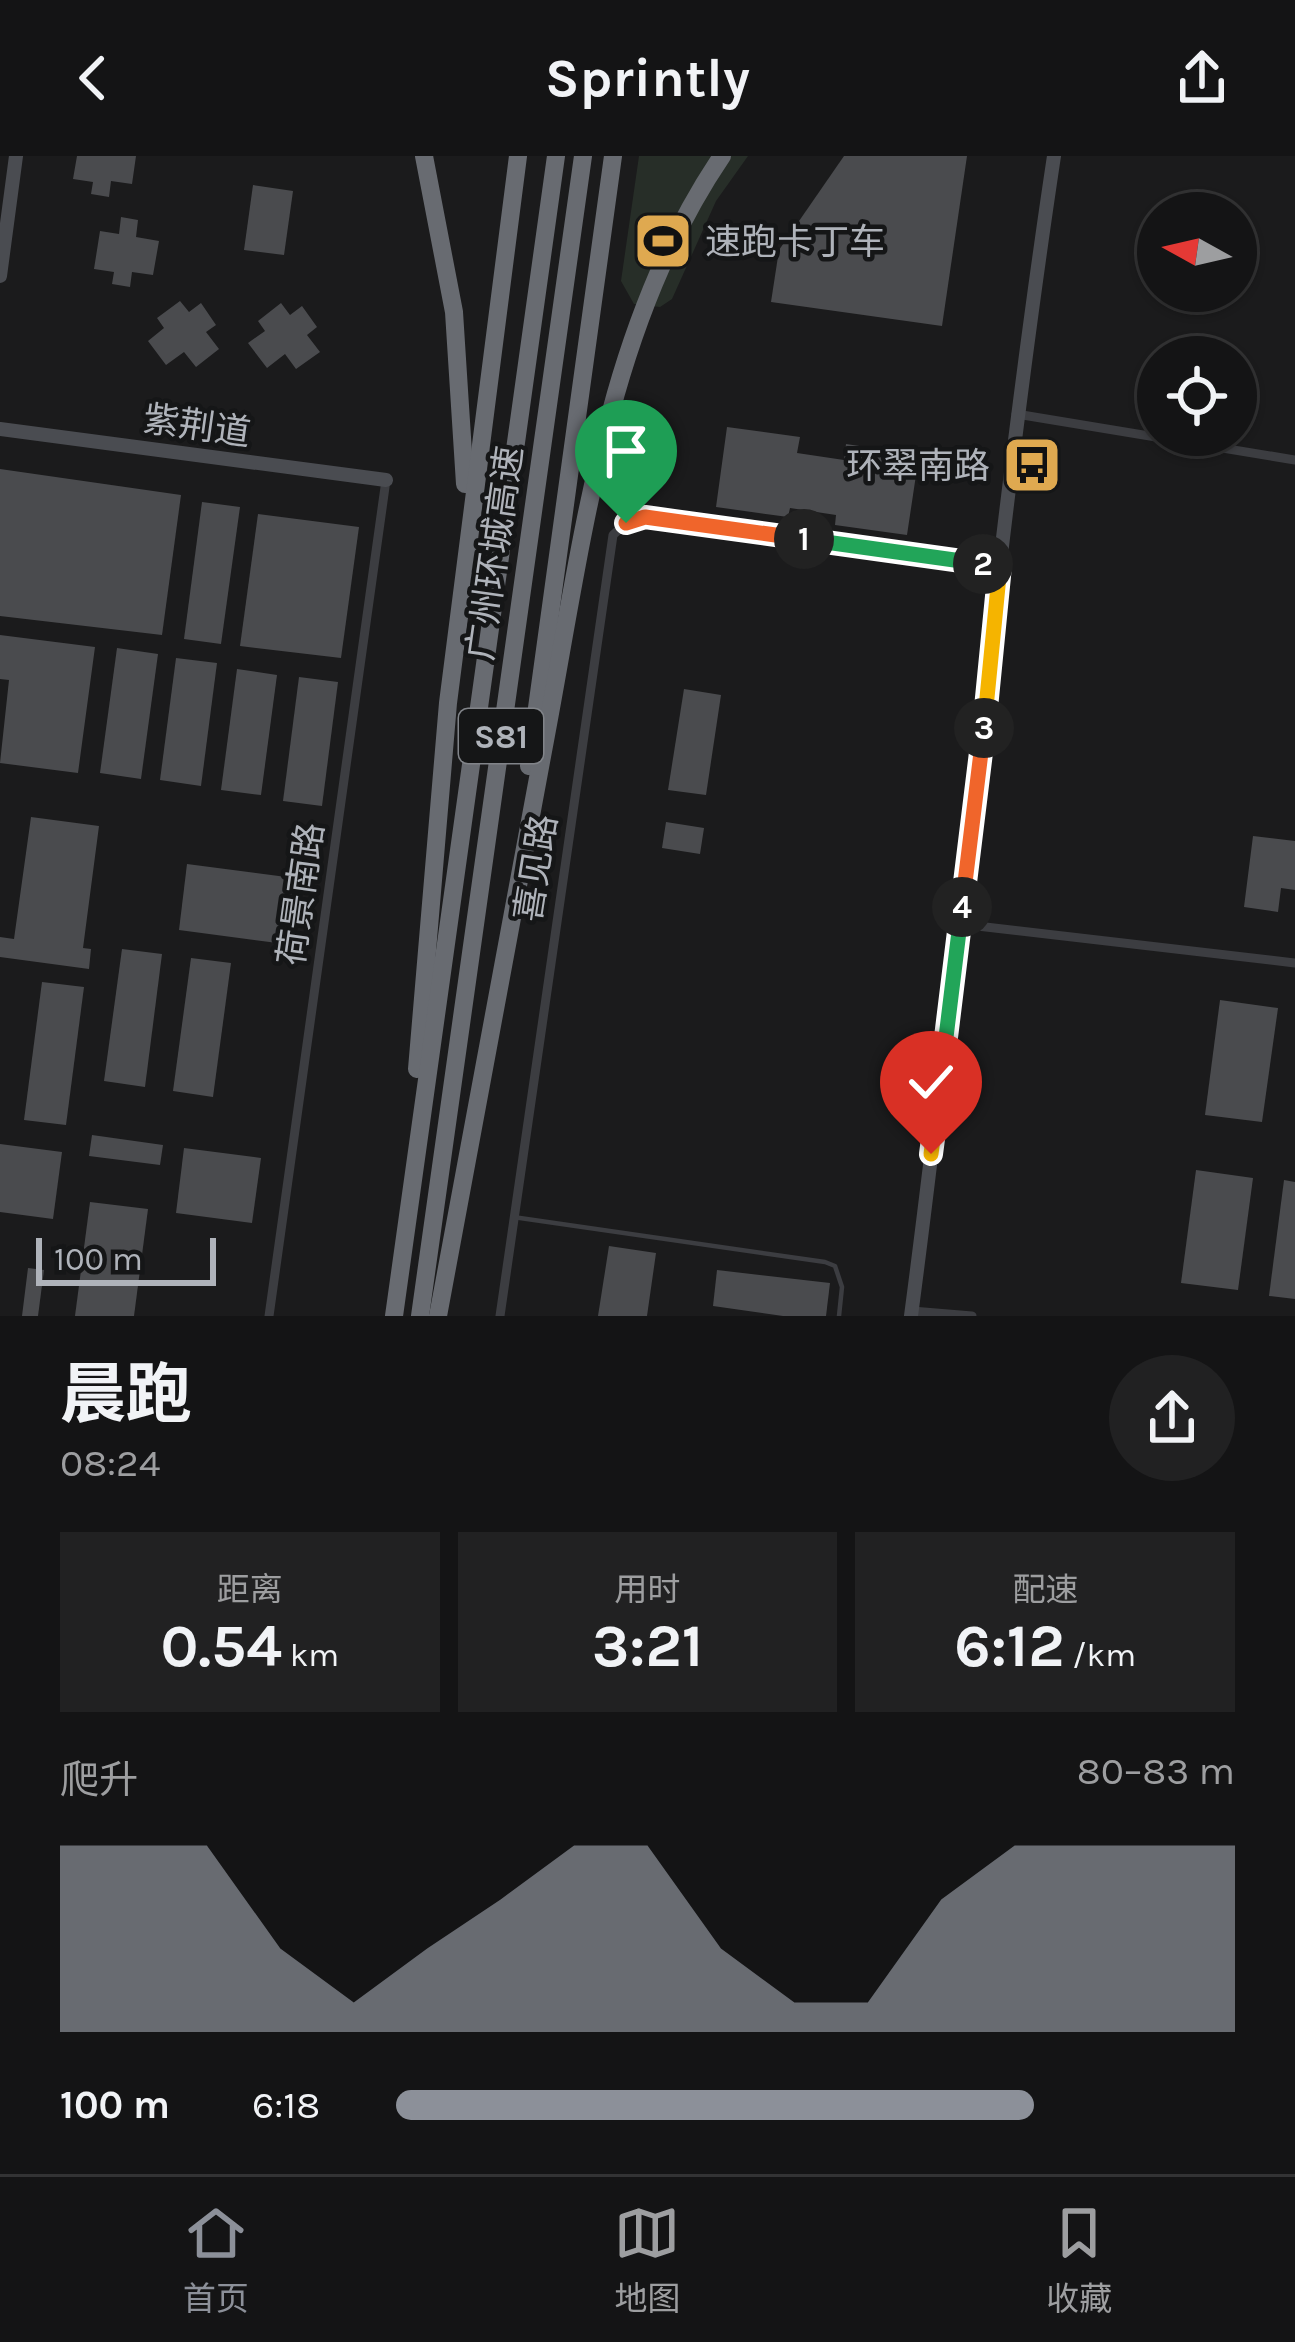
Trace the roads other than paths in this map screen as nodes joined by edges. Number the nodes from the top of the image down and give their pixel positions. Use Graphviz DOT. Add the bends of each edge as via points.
graph roads {
  1 [pos="16,156"];
  2 [pos="424,156"];
  3 [pos="518,156"];
  4 [pos="556,156"];
  5 [pos="583,156"];
  6 [pos="613,156"];
  7 [pos="722,156"];
  8 [pos="1054,156"];
  9 [pos="0,276"];
  10 [pos="1016,414"];
  11 [pos="0,429"];
  12 [pos="1295,460"];
  13 [pos="386,480"];
  14 [pos="1000,566"];
  15 [pos="460,596"];
  16 [pos="960,924"];
  17 [pos="1295,962"];
  18 [pos="492,1026"];
  19 [pos="513,1217"];
  20 [pos="911,1314"];
  21 [pos="269,1316"];
  22 [pos="393,1316"];
  23 [pos="420,1316"];
  24 [pos="438,1316"];
  25 [pos="500,1316"];
  26 [pos="839,1316"];
  27 [pos="972,1316"];
  1 -- 9 [label="street"];
  2 -- 15 [label="highway" via="461,382"];
  3 -- 15 [label="highway"];
  4 -- 22 [label="highway, 广州环城高速 / S81"];
  5 -- 23 [label="highway, 广州环城高速 / S81"];
  6 -- 18 [label="highway"];
  7 -- 18 [label="highway" via="659,272 614,402"];
  8 -- 10 [label="street"];
  10 -- 12 [label="street"];
  10 -- 14 [label="street"];
  11 -- 13 [label="street, 紫荆道"];
  13 -- 21 [label="street, 荷景南路"];
  14 -- 16 [label="street"];
  14 -- 19 [label="street, 喜见路" via="645,517 614,535"];
  15 -- 22 [label="highway"];
  16 -- 17 [label="street"];
  16 -- 20 [label="street"];
  18 -- 24 [label="highway"];
  19 -- 25 [label="street, 喜见路"];
  19 -- 26 [label="lane" via="825,1262 835,1266 842,1287"];
  20 -- 27 [label="street"];
}
